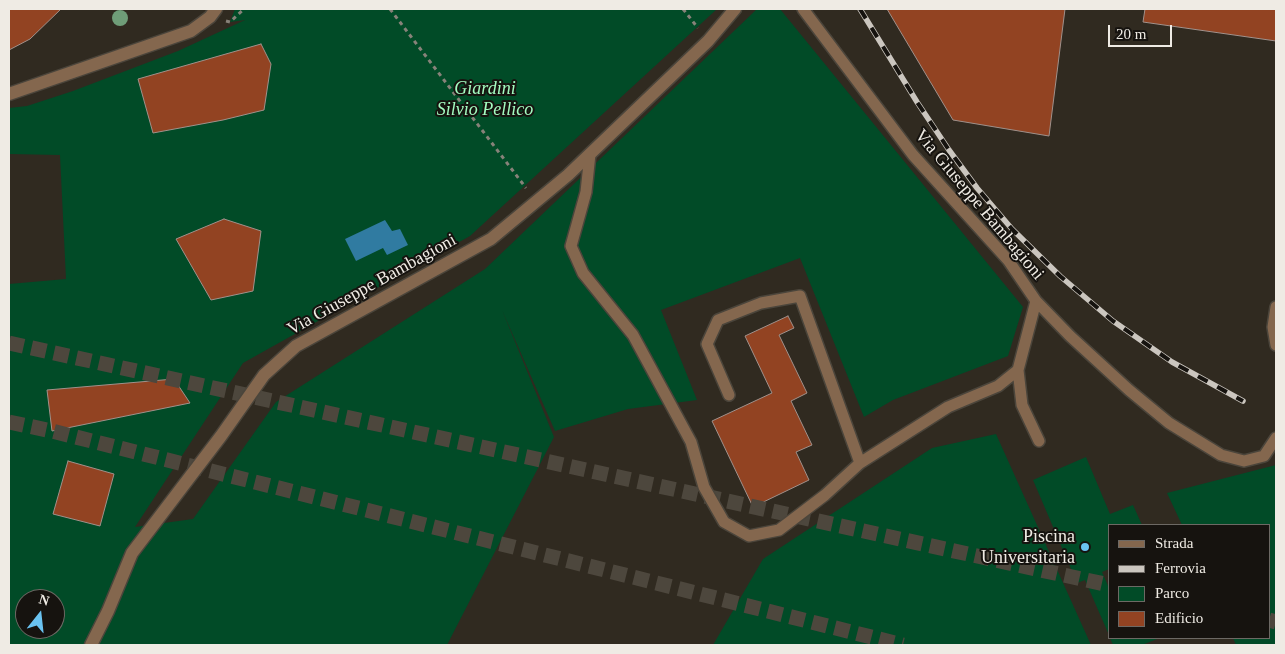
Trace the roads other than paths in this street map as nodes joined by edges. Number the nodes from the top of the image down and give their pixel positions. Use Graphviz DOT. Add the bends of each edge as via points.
graph roads {
  1 [pos="216,9"];
  2 [pos="734,9"];
  3 [pos="803,9"];
  4 [pos="9,94"];
  5 [pos="590,154"];
  6 [pos="1036,300"];
  7 [pos="1276,307"];
  8 [pos="1276,344"];
  9 [pos="1018,370"];
  10 [pos="729,395"];
  11 [pos="1276,438"];
  12 [pos="1039,440"];
  13 [pos="860,463"];
  14 [pos="91,645"];
  1 -- 4 [label="street" via="191,31"];
  2 -- 5 [label="street, Via Giuseppe Bambagioni" via="708,41"];
  3 -- 6 [label="lane, Via Giuseppe Bambagioni" via="912,155 1008,260"];
  5 -- 13 [label="lane" via="586,192 571,246 583,273 633,335 691,442 704,487 724,522 749,536 779,530"];
  5 -- 14 [label="street, Via Giuseppe Bambagioni" via="491,239 296,346 264,376 132,553"];
  6 -- 9 [label="lane, Via Giuseppe Bambagioni"];
  6 -- 11 [label="lane" via="1129,390 1169,423 1220,454 1244,461 1264,456"];
  7 -- 8 [label="lane" via="1273,328"];
  9 -- 12 [label="lane" via="1022,405"];
  9 -- 13 [label="lane" via="998,386 948,407"];
  10 -- 13 [label="lane" via="707,344 718,320 761,303 800,296"];
}
